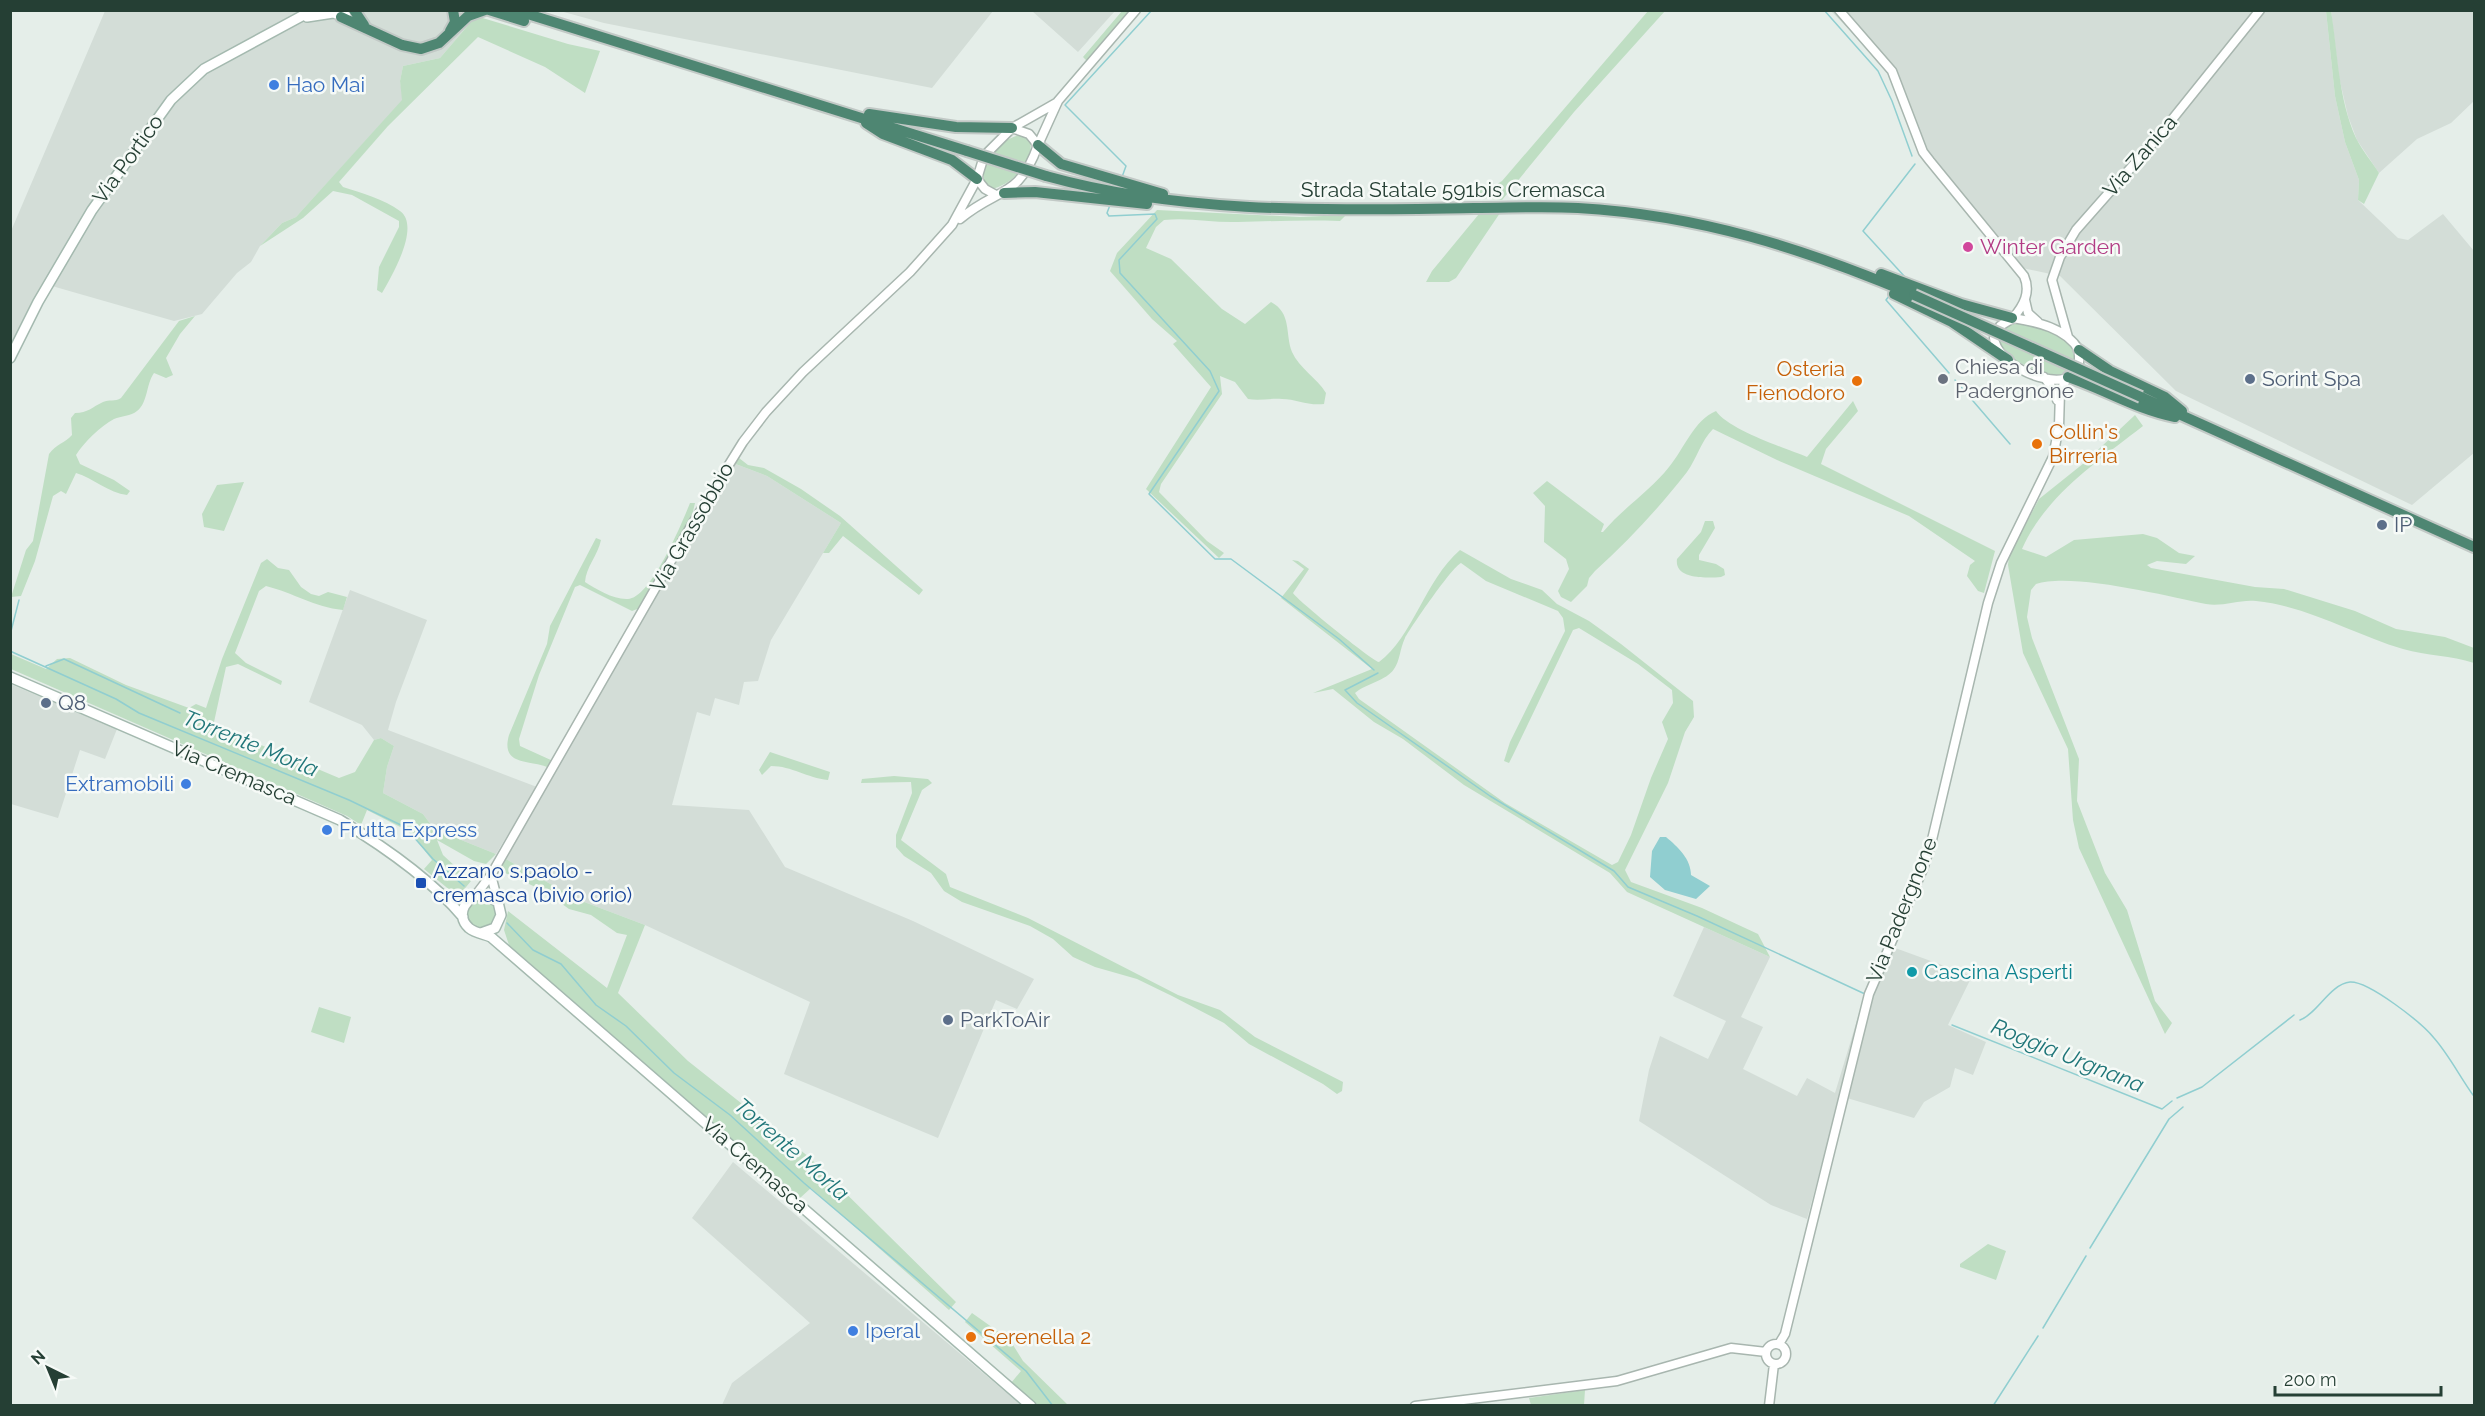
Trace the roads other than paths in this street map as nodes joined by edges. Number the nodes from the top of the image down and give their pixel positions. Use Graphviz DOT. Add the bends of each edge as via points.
graph roads {
  1 [pos="313,10"];
  2 [pos="354,10"];
  3 [pos="453,10"];
  4 [pos="487,10"];
  5 [pos="515,10"];
  6 [pos="1136,10"];
  7 [pos="1839,10"];
  8 [pos="2260,10"];
  9 [pos="335,14"];
  10 [pos="304,17"];
  11 [pos="367,27"];
  12 [pos="449,34"];
  13 [pos="684,65"];
  14 [pos="1058,101"];
  15 [pos="848,112"];
  16 [pos="1012,128"];
  17 [pos="1038,145"];
  18 [pos="977,179"];
  19 [pos="1000,194"];
  20 [pos="1198,203"];
  21 [pos="952,225"];
  22 [pos="1844,266"];
  23 [pos="2025,300"];
  24 [pos="2060,313"];
  25 [pos="2012,318"];
  26 [pos="2040,323"];
  27 [pos="2068,337"];
  28 [pos="2079,350"];
  29 [pos="10,358"];
  30 [pos="2008,360"];
  31 [pos="2044,378"];
  32 [pos="2067,378"];
  33 [pos="2060,412"];
  34 [pos="2193,420"];
  35 [pos="2475,547"];
  36 [pos="10,677"];
  37 [pos="491,875"];
  38 [pos="442,896"];
  39 [pos="473,897"];
  40 [pos="498,902"];
  41 [pos="463,917"];
  42 [pos="497,926"];
  43 [pos="481,933"];
  44 [pos="504,950"];
  45 [pos="1779,1344"];
  46 [pos="1766,1352"];
  47 [pos="1774,1364"];
  48 [pos="1031,1406"];
  49 [pos="1415,1406"];
  50 [pos="1769,1406"];
  1 -- 10 [label="main road, Via Portico"];
  2 -- 9 [label="main road, Via Portico"];
  2 -- 11 [label="highway"];
  3 -- 12 [label="highway"];
  4 -- 12 [label="highway" via="464,19"];
  4 -- 13 [label="highway"];
  5 -- 13 [label="highway"];
  6 -- 14 [label="street"];
  7 -- 23 [label="street" via="1892,71 1923,152 2024,276 2028,286"];
  8 -- 24 [label="street, Via Zanica" via="2158,137 2076,230 2053,273"];
  9 -- 10 [label="main road, Via Portico"];
  9 -- 11 [label="highway"];
  10 -- 29 [label="main road, Via Portico" via="204,69 179,91 105,189"];
  11 -- 12 [label="highway" via="416,49 432,46"];
  13 -- 15 [label="highway"];
  14 -- 16 [label="street"];
  14 -- 17 [label="street"];
  15 -- 16 [label="highway" via="947,126"];
  15 -- 18 [label="highway" via="884,134 952,160"];
  15 -- 20 [label="highway, Strada Statale 591bis Cremasca, bridge" via="1046,176 1119,193"];
  16 -- 17 [label="street" via="1029,134"];
  16 -- 18 [label="street" via="984,156"];
  17 -- 19 [label="street" via="1023,178"];
  17 -- 20 [label="highway" via="1061,164"];
  18 -- 19 [label="street" via="985,189"];
  18 -- 21 [label="street"];
  19 -- 20 [label="highway" via="1035,192 1162,205"];
  19 -- 21 [label="street" via="972,208"];
  20 -- 22 [label="highway, Strada Statale 591bis Cremasca" via="1287,208 1608,210 1726,229"];
  21 -- 37 [label="street, Via Grassobbio" via="902,280 776,400 743,442"];
  22 -- 25 [label="highway" via="1882,274 1961,304"];
  22 -- 30 [label="highway" via="1952,322"];
  22 -- 34 [label="highway, Strada Statale 591bis Cremasca, bridge"];
  23 -- 25 [label="street"];
  23 -- 26 [label="street" via="2028,313"];
  24 -- 26 [label="street" via="2054,321"];
  24 -- 27 [label="street, Via Zanica"];
  25 -- 26 [label="street"];
  25 -- 30 [label="street" via="2000,326 1994,338"];
  26 -- 27 [label="street"];
  27 -- 28 [label="street"];
  28 -- 32 [label="street, Via Padergnone" via="2079,367"];
  28 -- 34 [label="highway" via="2110,371 2165,397"];
  30 -- 31 [label="street"];
  31 -- 32 [label="street"];
  31 -- 33 [label="street" via="2055,392"];
  32 -- 33 [label="street, Via Padergnone" via="2060,392"];
  32 -- 34 [label="highway" via="2158,414"];
  33 -- 45 [label="street, Via Padergnone" via="2053,457 1993,587 1929,852 1869,994 1788,1322"];
  34 -- 35 [label="highway"];
  36 -- 38 [label="main road, Via Cremasca" via="330,815 390,853"];
  37 -- 39 [label="street, Via Grassobbio"];
  37 -- 40 [label="street"];
  38 -- 39 [label="main road" via="456,900"];
  38 -- 41 [label="main road, Via Cremasca"];
  39 -- 40 [label="main road" via="488,895"];
  39 -- 41 [label="main road" via="464,906"];
  40 -- 42 [label="main road" via="501,915"];
  41 -- 43 [label="main road" via="470,929"];
  42 -- 43 [label="main road"];
  42 -- 44 [label="main road"];
  43 -- 44 [label="main road, Via Cremasca"];
  44 -- 48 [label="main road, Via Cremasca"];
  45 -- 46 [label="street" via="1771,1345"];
  45 -- 47 [label="street, Via Padergnone" via="1786,1354"];
  46 -- 47 [label="street"];
  46 -- 49 [label="street" via="1731,1348 1617,1381"];
  47 -- 50 [label="street, Via Padergnone"];
}
